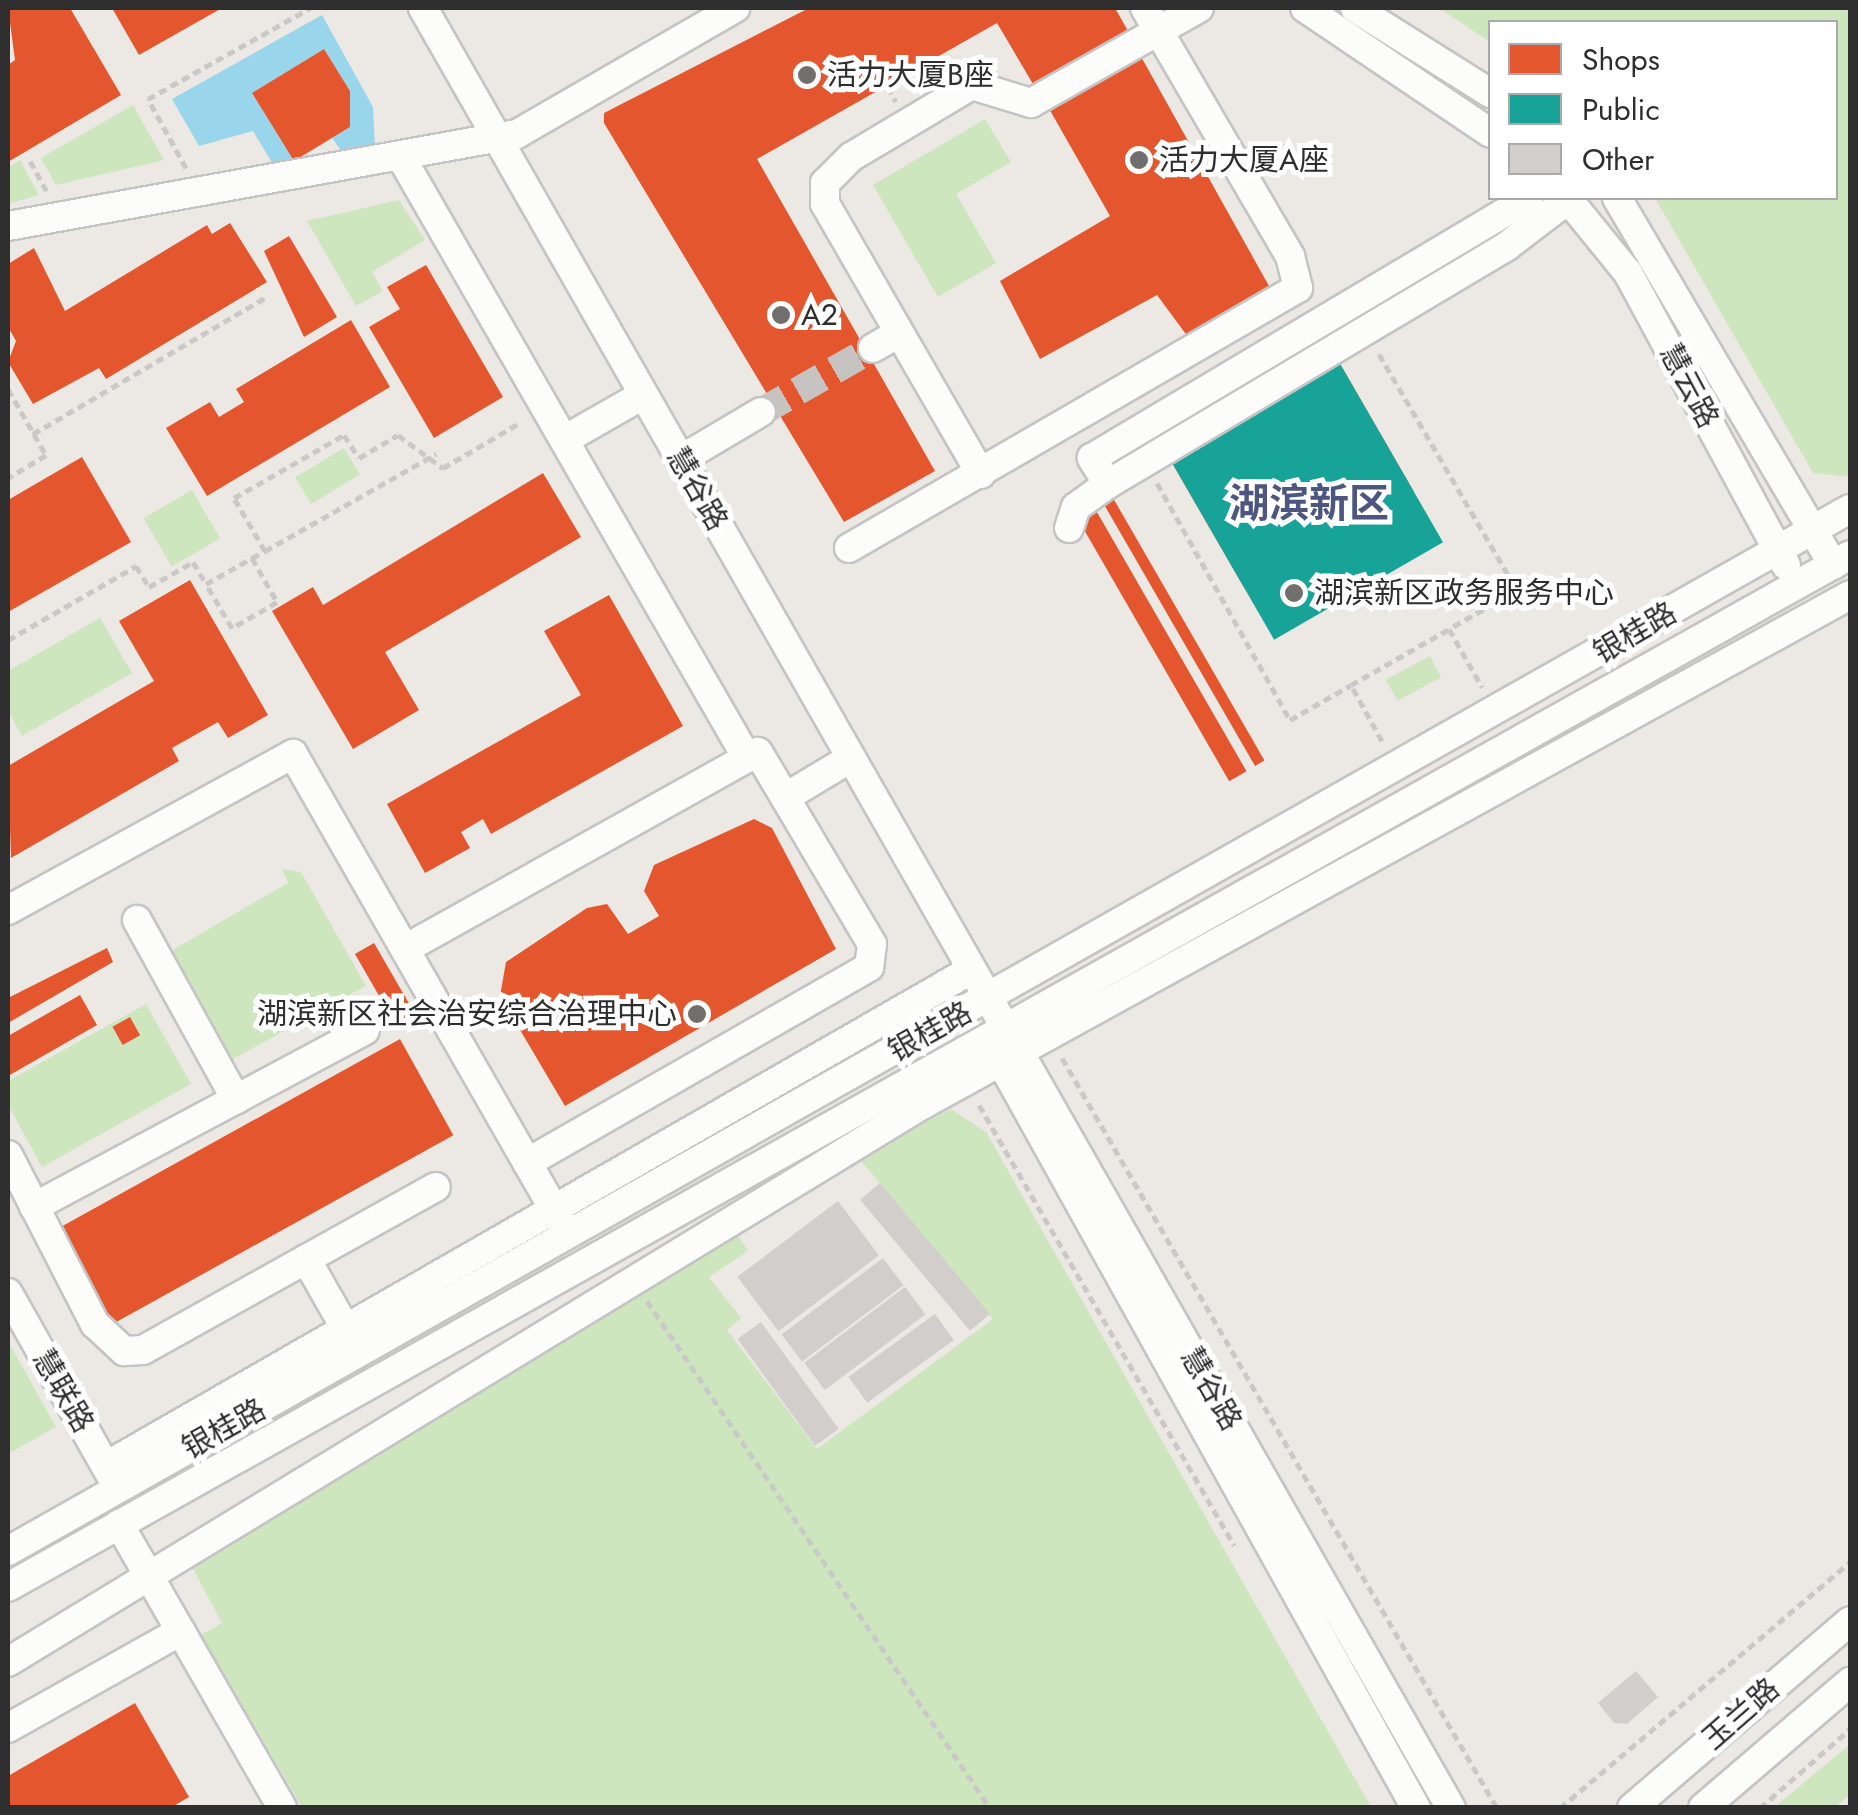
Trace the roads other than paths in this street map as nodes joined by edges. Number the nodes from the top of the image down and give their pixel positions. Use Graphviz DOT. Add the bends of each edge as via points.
graph roads {
  1 [pos="423,8"];
  2 [pos="735,8"];
  3 [pos="1199,8"];
  4 [pos="1305,8"];
  5 [pos="1355,8"];
  6 [pos="1152,19"];
  7 [pos="1488,92"];
  8 [pos="1488,132"];
  9 [pos="498,139"];
  10 [pos="401,157"];
  11 [pos="1526,200"];
  12 [pos="1566,200"];
  13 [pos="1571,200"];
  14 [pos="1618,200"];
  15 [pos="8,226"];
  16 [pos="898,332"];
  17 [pos="873,348"];
  18 [pos="643,395"];
  19 [pos="762,412"];
  20 [pos="564,440"];
  21 [pos="680,460"];
  22 [pos="981,474"];
  23 [pos="1108,484"];
  24 [pos="1850,510"];
  25 [pos="1069,528"];
  26 [pos="1814,531"];
  27 [pos="849,548"];
  28 [pos="1778,551"];
  29 [pos="1842,560"];
  30 [pos="1797,585"];
  31 [pos="1850,595"];
  32 [pos="746,758"];
  33 [pos="851,758"];
  34 [pos="786,797"];
  35 [pos="8,910"];
  36 [pos="138,920"];
  37 [pos="405,949"];
  38 [pos="971,970"];
  39 [pos="979,1004"];
  40 [pos="993,1029"];
  41 [pos="365,1030"];
  42 [pos="1010,1058"];
  43 [pos="236,1100"];
  44 [pos="8,1155"];
  45 [pos="527,1163"];
  46 [pos="436,1187"];
  47 [pos="34,1207"];
  48 [pos="554,1210"];
  49 [pos="568,1235"];
  50 [pos="306,1260"];
  51 [pos="8,1293"];
  52 [pos="346,1329"];
  53 [pos="112,1477"];
  54 [pos="120,1524"];
  55 [pos="8,1551"];
  56 [pos="152,1581"];
  57 [pos="8,1588"];
  58 [pos="1850,1621"];
  59 [pos="181,1631"];
  60 [pos="8,1662"];
  61 [pos="1850,1682"];
  62 [pos="8,1728"];
  63 [pos="282,1808"];
  64 [pos="1416,1808"];
  65 [pos="1451,1808"];
  66 [pos="1632,1808"];
  67 [pos="1703,1808"];
  1 -- 9 [label="street, 慧谷路"];
  2 -- 9 [label="street"];
  3 -- 6 [label="street"];
  4 -- 8 [label="street"];
  5 -- 7 [label="street"];
  6 -- 16 [label="street" via="1031,103 972,85 835,168 826,204"];
  6 -- 22 [label="street" via="1290,256 1298,288"];
  9 -- 10 [label="street"];
  9 -- 18 [label="street, 慧谷路"];
  10 -- 15 [label="street"];
  10 -- 20 [label="street"];
  11 -- 23 [label="street" via="1092,458"];
  12 -- 23 [label="street" via="1365,331"];
  13 -- 28 [label="street, 慧云路" via="1628,273"];
  14 -- 26 [label="street, 慧云路"];
  16 -- 17 [label="street"];
  16 -- 22 [label="street"];
  18 -- 20 [label="street"];
  18 -- 21 [label="street, 慧谷路"];
  19 -- 21 [label="street"];
  20 -- 32 [label="street"];
  21 -- 33 [label="street, 慧谷路"];
  22 -- 27 [label="street"];
  23 -- 25 [label="street" via="1076,507"];
  24 -- 26 [label="street, 银桂路"];
  26 -- 28 [label="street, 银桂路"];
  26 -- 29 [label="street, 慧云路"];
  28 -- 30 [label="street, 慧云路"];
  28 -- 39 [label="street, 银桂路"];
  29 -- 30 [label="street, 银桂路"];
  30 -- 40 [label="street, 银桂路"];
  31 -- 42 [label="street"];
  32 -- 34 [label="street" via="758,752"];
  32 -- 37 [label="street"];
  33 -- 34 [label="street"];
  33 -- 38 [label="street, 慧谷路"];
  34 -- 45 [label="street" via="872,944 869,966"];
  35 -- 37 [label="street" via="293,754"];
  36 -- 43 [label="street"];
  37 -- 45 [label="street"];
  38 -- 39 [label="street, 慧谷路"];
  38 -- 48 [label="street"];
  39 -- 40 [label="street, 慧谷路"];
  39 -- 49 [label="street, 银桂路"];
  40 -- 42 [label="street, 慧谷路"];
  40 -- 54 [label="street, 银桂路"];
  41 -- 43 [label="street"];
  42 -- 56 [label="street" via="280,1489"];
  42 -- 64 [label="street, 慧谷路"];
  42 -- 65 [label="street, 慧谷路"];
  43 -- 47 [label="street"];
  44 -- 47 [label="street"];
  45 -- 48 [label="street"];
  46 -- 50 [label="street"];
  47 -- 50 [label="street" via="94,1324 124,1351 144,1350"];
  48 -- 49 [label="street"];
  48 -- 52 [label="street"];
  49 -- 53 [label="street, 银桂路"];
  50 -- 52 [label="street"];
  51 -- 53 [label="street, 慧联路"];
  52 -- 53 [label="street"];
  53 -- 55 [label="street, 银桂路"];
  54 -- 56 [label="street"];
  54 -- 57 [label="street, 银桂路"];
  56 -- 59 [label="street"];
  56 -- 60 [label="street"];
  58 -- 66 [label="street, 玉兰路"];
  59 -- 62 [label="street"];
  59 -- 63 [label="street"];
  61 -- 67 [label="street, 玉兰路"];
}
